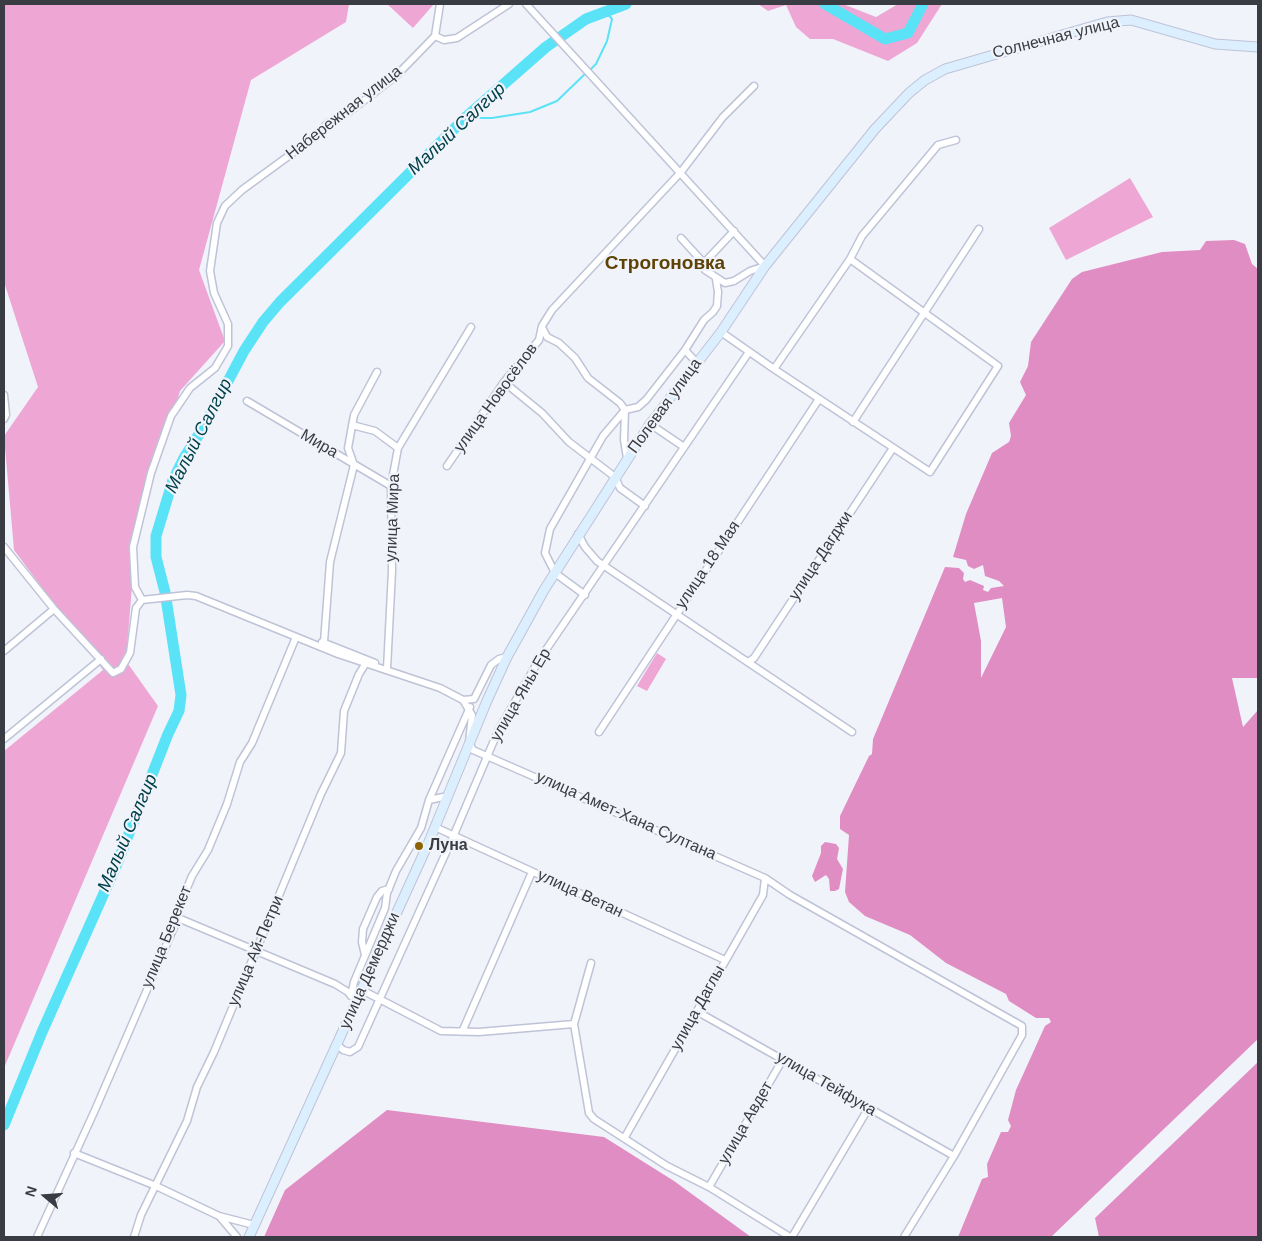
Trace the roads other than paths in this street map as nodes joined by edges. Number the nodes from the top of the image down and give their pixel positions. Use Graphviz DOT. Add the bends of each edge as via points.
graph roads {
  1 [pos="440,4"];
  2 [pos="509,4"];
  3 [pos="526,4"];
  4 [pos="435,36"];
  5 [pos="1258,47"];
  6 [pos="754,86"];
  7 [pos="875,129"];
  8 [pos="956,140"];
  9 [pos="681,172"];
  10 [pos="979,229"];
  11 [pos="734,231"];
  12 [pos="681,238"];
  13 [pos="850,259"];
  14 [pos="703,264"];
  15 [pos="766,266"];
  16 [pos="716,279"];
  17 [pos="924,311"];
  18 [pos="542,326"];
  19 [pos="471,327"];
  20 [pos="721,332"];
  21 [pos="547,337"];
  22 [pos="539,340"];
  23 [pos="685,350"];
  24 [pos="749,352"];
  25 [pos="696,363"];
  26 [pos="774,369"];
  27 [pos="377,372"];
  28 [pos="504,382"];
  29 [pos="4,395"];
  30 [pos="819,399"];
  31 [pos="246,401"];
  32 [pos="625,410"];
  33 [pos="4,419"];
  34 [pos="853,422"];
  35 [pos="650,424"];
  36 [pos="352,426"];
  37 [pos="684,447"];
  38 [pos="398,448"];
  39 [pos="893,448"];
  40 [pos="627,458"];
  41 [pos="591,459"];
  42 [pos="354,465"];
  43 [pos="447,466"];
  44 [pos="615,477"];
  45 [pos="391,486"];
  46 [pos="645,506"];
  47 [pos="578,534"];
  48 [pos="4,547"];
  49 [pos="605,565"];
  50 [pos="555,573"];
  51 [pos="584,596"];
  52 [pos="142,600"];
  53 [pos="54,609"];
  54 [pos="676,614"];
  55 [pos="296,637"];
  56 [pos="312,642"];
  57 [pos="324,642"];
  58 [pos="4,651"];
  59 [pos="507,657"];
  60 [pos="101,659"];
  61 [pos="748,662"];
  62 [pos="366,663"];
  63 [pos="387,669"];
  64 [pos="474,698"];
  65 [pos="463,700"];
  66 [pos="486,703"];
  67 [pos="470,708"];
  68 [pos="599,732"];
  69 [pos="852,732"];
  70 [pos="4,739"];
  71 [pos="469,745"];
  72 [pos="486,756"];
  73 [pos="448,796"];
  74 [pos="429,800"];
  75 [pos="435,827"];
  76 [pos="453,837"];
  77 [pos="532,872"];
  78 [pos="765,878"];
  79 [pos="389,889"];
  80 [pos="178,918"];
  81 [pos="255,952"];
  82 [pos="365,955"];
  83 [pos="725,960"];
  84 [pos="591,963"];
  85 [pos="360,989"];
  86 [pos="378,999"];
  87 [pos="353,1000"];
  88 [pos="698,1012"];
  89 [pos="574,1024"];
  90 [pos="462,1032"];
  91 [pos="338,1044"];
  92 [pos="783,1060"];
  93 [pos="868,1109"];
  94 [pos="625,1137"];
  95 [pos="74,1153"];
  96 [pos="954,1156"];
  97 [pos="156,1186"];
  98 [pos="709,1188"];
  99 [pos="219,1216"];
  100 [pos="254,1225"];
  101 [pos="36,1237"];
  102 [pos="134,1237"];
  103 [pos="237,1237"];
  104 [pos="249,1237"];
  105 [pos="791,1237"];
  106 [pos="904,1237"];
  1 -- 4 [label="street"];
  2 -- 4 [label="street" via="457,38 444,40"];
  3 -- 9 [label="street"];
  4 -- 52 [label="street, Набережная улица" via="396,76 328,124 225,206 217,223 210,271 214,293 228,324 228,346 215,368 190,388 171,416 145,496 133,547 135,587"];
  5 -- 7 [label="main road, Солнечная улица" via="1215,44 1131,20 1107,22 945,69 909,93"];
  6 -- 9 [label="street, улица Новосёлов" via="723,117"];
  7 -- 15 [label="main road, Полевая улица"];
  8 -- 13 [label="street" via="938,145 862,236"];
  9 -- 11 [label="street"];
  9 -- 18 [label="street, улица Новосёлов" via="552,310"];
  10 -- 17 [label="street"];
  11 -- 14 [label="street"];
  11 -- 15 [label="street"];
  12 -- 14 [label="street"];
  13 -- 17 [label="street"];
  13 -- 26 [label="street"];
  14 -- 16 [label="street"];
  15 -- 16 [label="street" via="734,281 725,283"];
  15 -- 20 [label="main road, Полевая улица"];
  16 -- 23 [label="street" via="717,306"];
  17 -- 34 [label="street"];
  17 -- 39 [label="street" via="998,366 930,472"];
  18 -- 21 [label="street"];
  18 -- 22 [label="street, улица Новосёлов"];
  19 -- 38 [label="street, улица Мира"];
  20 -- 24 [label="street"];
  20 -- 25 [label="main road, Полевая улица"];
  21 -- 22 [label="street"];
  21 -- 32 [label="street" via="559,343 575,358 588,378 620,402"];
  22 -- 28 [label="street, улица Новосёлов"];
  23 -- 25 [label="street"];
  23 -- 32 [label="street" via="646,400 638,407"];
  24 -- 26 [label="street"];
  24 -- 37 [label="street, улица Яны Ер"];
  25 -- 35 [label="main road, Полевая улица"];
  26 -- 30 [label="street"];
  27 -- 36 [label="street" via="354,415"];
  28 -- 41 [label="street"];
  28 -- 43 [label="street, улица Новосёлов"];
  29 -- 33 [label="street"];
  30 -- 34 [label="street"];
  30 -- 54 [label="street, улица 18 Мая"];
  31 -- 42 [label="street, Мира"];
  32 -- 40 [label="street"];
  32 -- 41 [label="street" via="603,436"];
  34 -- 39 [label="street"];
  35 -- 37 [label="street"];
  35 -- 40 [label="main road, Полевая улица"];
  36 -- 38 [label="street" via="375,431"];
  36 -- 42 [label="street" via="348,448"];
  37 -- 46 [label="street, улица Яны Ер"];
  38 -- 45 [label="street, улица Мира"];
  39 -- 61 [label="street, улица Дагджи" via="754,658"];
  40 -- 44 [label="main road, Полевая улица"];
  41 -- 44 [label="street"];
  41 -- 50 [label="street" via="550,528 545,553"];
  42 -- 45 [label="street, Мира"];
  42 -- 57 [label="street" via="330,562"];
  44 -- 46 [label="street" via="620,488"];
  44 -- 47 [label="main road, Полевая улица"];
  45 -- 63 [label="street, улица Мира" via="392,571"];
  46 -- 49 [label="street, улица Яны Ер"];
  47 -- 49 [label="street" via="591,555"];
  47 -- 50 [label="main road, Полевая улица"];
  48 -- 53 [label="street"];
  49 -- 51 [label="street, улица Яны Ер"];
  49 -- 54 [label="street"];
  50 -- 51 [label="street"];
  50 -- 59 [label="main road, Полевая улица"];
  51 -- 72 [label="street, улица Яны Ер" via="539,660"];
  52 -- 55 [label="street" via="187,594 196,596"];
  52 -- 60 [label="street" via="136,608 130,653 120,669 113,673"];
  53 -- 58 [label="street"];
  53 -- 60 [label="street"];
  54 -- 61 [label="street"];
  54 -- 68 [label="street, улица 18 Мая"];
  55 -- 56 [label="street"];
  55 -- 80 [label="street, улица Берекет" via="252,743 240,762 228,804 208,850 178,907"];
  56 -- 57 [label="street"];
  56 -- 62 [label="street"];
  57 -- 63 [label="street"];
  59 -- 64 [label="street" via="491,665"];
  59 -- 66 [label="main road, Полевая улица"];
  60 -- 70 [label="street"];
  61 -- 69 [label="street"];
  62 -- 63 [label="street"];
  62 -- 81 [label="street, улица Ай-Петри" via="344,711 341,753"];
  63 -- 65 [label="street"];
  64 -- 65 [label="street"];
  64 -- 67 [label="street"];
  65 -- 67 [label="street"];
  66 -- 71 [label="main road, улица Демерджи"];
  67 -- 71 [label="street"];
  67 -- 74 [label="street"];
  71 -- 72 [label="street, улица Амет-Хана Султана" via="472,750"];
  71 -- 73 [label="main road, улица Демерджи"];
  72 -- 76 [label="street, улица Яны Ер"];
  72 -- 78 [label="street, улица Амет-Хана Султана"];
  73 -- 74 [label="street"];
  73 -- 75 [label="main road, улица Демерджи"];
  74 -- 79 [label="street" via="420,828"];
  75 -- 76 [label="street, улица Ветан"];
  75 -- 85 [label="main road, улица Демерджи"];
  76 -- 77 [label="street, улица Ветан"];
  76 -- 86 [label="street, улица Яны Ер"];
  77 -- 83 [label="street, улица Ветан"];
  77 -- 90 [label="street"];
  78 -- 83 [label="street, улица Даглы" via="763,894"];
  78 -- 96 [label="street, улица Амет-Хана Султана" via="1022,1026 1022,1035"];
  79 -- 82 [label="street" via="385,908"];
  79 -- 82 [label="street" via="377,897 363,928"];
  80 -- 81 [label="street"];
  80 -- 95 [label="street, улица Берекет"];
  81 -- 87 [label="street" via="335,984"];
  81 -- 97 [label="street, улица Ай-Петри" via="197,1087 187,1121"];
  82 -- 87 [label="street"];
  83 -- 88 [label="street, улица Даглы"];
  84 -- 89 [label="street"];
  85 -- 86 [label="street"];
  85 -- 87 [label="main road, улица Демерджи"];
  86 -- 90 [label="street" via="441,1031"];
  86 -- 91 [label="street, улица Яны Ер" via="358,1047 350,1052"];
  87 -- 91 [label="main road, улица Демерджи"];
  88 -- 92 [label="street, улица Тейфука"];
  88 -- 94 [label="street, улица Даглы"];
  89 -- 90 [label="street"];
  89 -- 94 [label="street" via="589,1113"];
  91 -- 100 [label="main road, улица Демерджи"];
  92 -- 93 [label="street, улица Тейфука"];
  92 -- 98 [label="street, улица Авдет"];
  93 -- 96 [label="street, улица Тейфука"];
  93 -- 105 [label="street"];
  94 -- 98 [label="street" via="667,1166"];
  95 -- 97 [label="street"];
  95 -- 101 [label="street, улица Берекет"];
  96 -- 106 [label="street"];
  97 -- 99 [label="street"];
  97 -- 102 [label="street, улица Ай-Петри"];
  98 -- 105 [label="street"];
  99 -- 100 [label="street"];
  99 -- 103 [label="street"];
  100 -- 104 [label="main road, улица Демерджи"];
}
